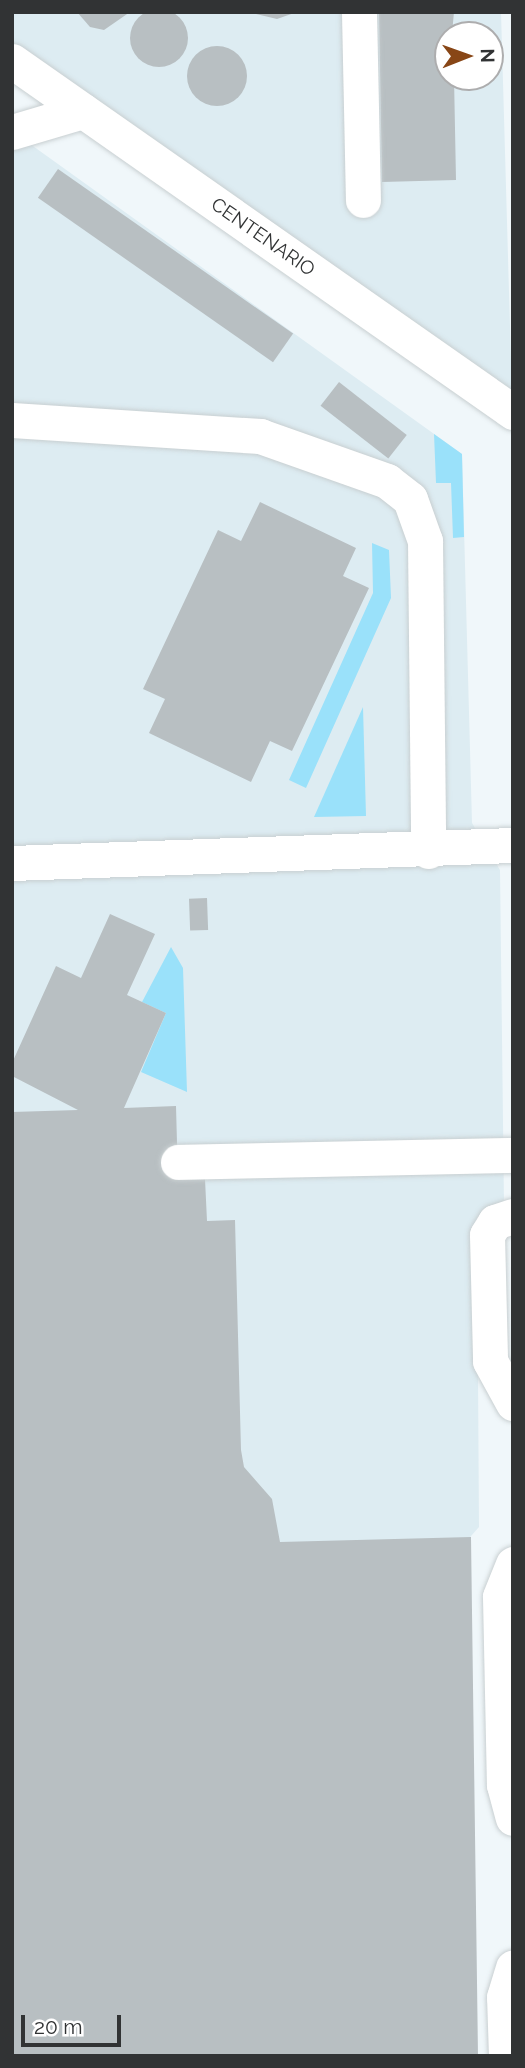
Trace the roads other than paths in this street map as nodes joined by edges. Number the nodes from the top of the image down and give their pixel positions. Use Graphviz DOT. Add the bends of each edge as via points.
graph roads {
  1 [pos="359,12"];
  2 [pos="12,61"];
  3 [pos="83,111"];
  4 [pos="12,132"];
  5 [pos="363,200"];
  6 [pos="513,412"];
  7 [pos="12,420"];
  8 [pos="513,845"];
  9 [pos="428,851"];
  10 [pos="12,863"];
  11 [pos="513,1155"];
  12 [pos="178,1162"];
  13 [pos="513,1216"];
  14 [pos="513,1403"];
  15 [pos="513,1564"];
  16 [pos="513,1818"];
  17 [pos="513,1967"];
  18 [pos="506,2056"];
  1 -- 5 [label="street"];
  2 -- 3 [label="street, CENTENARIO"];
  3 -- 4 [label="street"];
  3 -- 6 [label="street, CENTENARIO"];
  7 -- 9 [label="street" via="260,436 387,481 411,499 425,541"];
  8 -- 9 [label="street"];
  9 -- 10 [label="street"];
  11 -- 12 [label="street"];
  13 -- 14 [label="street" via="495,1222 487,1235 491,1361"];
  15 -- 16 [label="street" via="500,1598 504,1784"];
  17 -- 18 [label="street" via="504,1997"];
}
